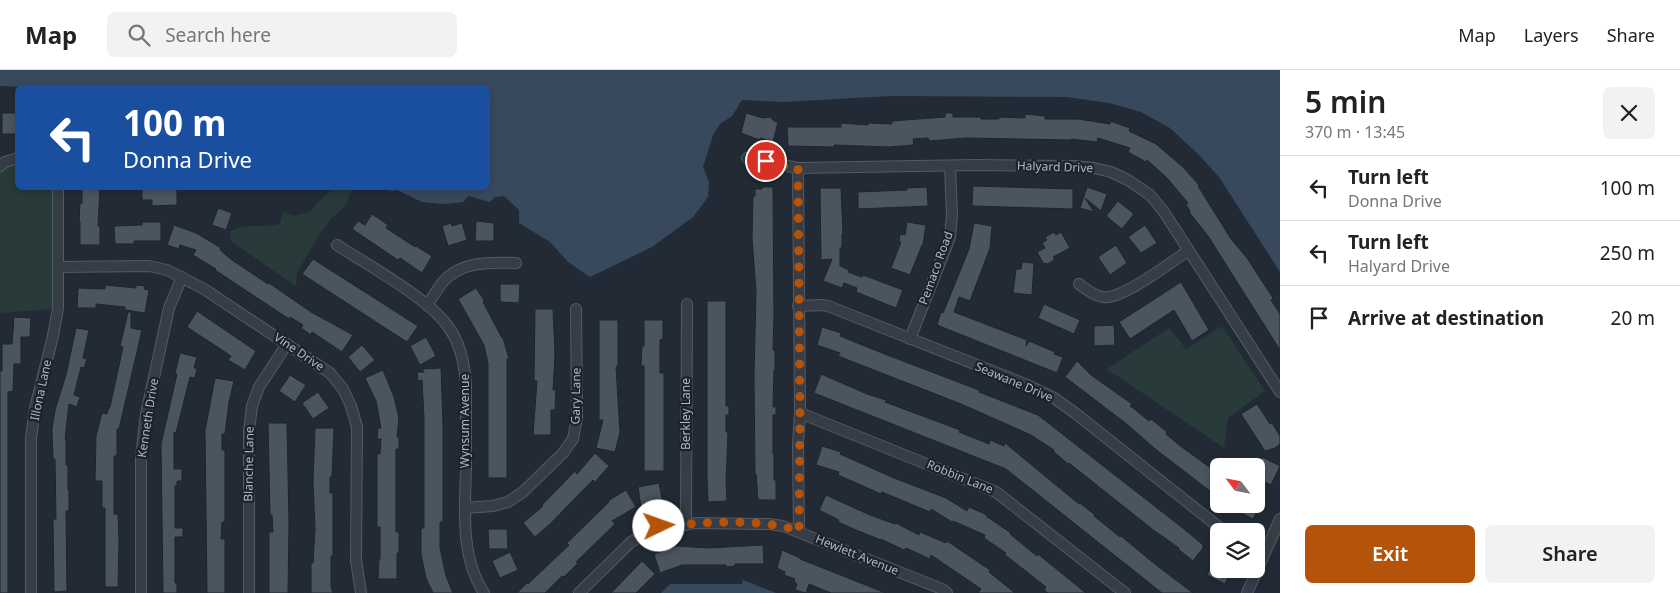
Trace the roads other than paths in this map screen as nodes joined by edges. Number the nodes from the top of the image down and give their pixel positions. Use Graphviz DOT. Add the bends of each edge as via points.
graph roads {
  1 [pos="747,158"];
  2 [pos="15,159"];
  3 [pos="0,166"];
  4 [pos="950,166"];
  5 [pos="798,168"];
  6 [pos="58,190"];
  7 [pos="337,246"];
  8 [pos="1188,251"];
  9 [pos="516,263"];
  10 [pos="58,267"];
  11 [pos="182,277"];
  12 [pos="1079,284"];
  13 [pos="687,304"];
  14 [pos="427,305"];
  15 [pos="798,306"];
  16 [pos="576,309"];
  17 [pos="910,339"];
  18 [pos="287,344"];
  19 [pos="1280,392"];
  20 [pos="800,413"];
  21 [pos="465,508"];
  22 [pos="1280,519"];
  23 [pos="1214,523"];
  24 [pos="686,525"];
  25 [pos="799,531"];
  26 [pos="1265,541"];
  27 [pos="1251,578"];
  28 [pos="31,593"];
  29 [pos="141,593"];
  30 [pos="249,593"];
  31 [pos="361,593"];
  32 [pos="484,593"];
  33 [pos="579,593"];
  34 [pos="947,593"];
  35 [pos="1125,593"];
  36 [pos="1246,593"];
  1 -- 5 [label="street, Halyard Drive"];
  2 -- 3 [label="street"];
  4 -- 5 [label="street, Halyard Drive"];
  4 -- 8 [label="street, Halyard Drive" via="1074,166 1111,172 1150,195"];
  4 -- 17 [label="street, Pemaco Road" via="950,237"];
  5 -- 15 [label="street"];
  6 -- 10 [label="street, Illona Lane"];
  7 -- 14 [label="street, Wynsum Avenue"];
  8 -- 12 [label="street" via="1127,291 1113,296 1098,296"];
  8 -- 19 [label="street, Halyard Drive"];
  9 -- 14 [label="street" via="478,264 461,269 444,281"];
  10 -- 11 [label="street, Vine Drive" via="148,266"];
  10 -- 28 [label="street, Illona Lane" via="58,308 31,439"];
  11 -- 18 [label="street, Vine Drive"];
  11 -- 29 [label="street, Kenneth Drive" via="169,308 142,440"];
  13 -- 24 [label="street, Berkley Lane"];
  14 -- 21 [label="street, Wynsum Avenue" via="447,325 464,364"];
  15 -- 17 [label="street, Seawane Drive" via="828,306"];
  15 -- 20 [label="street"];
  16 -- 21 [label="street, Gary Lane" via="577,418 573,439 523,492 508,502"];
  17 -- 23 [label="street, Seawane Drive" via="1054,398"];
  18 -- 30 [label="street, Blanche Lane" via="259,388 248,430"];
  18 -- 31 [label="street, Vine Drive" via="330,374 343,389 351,406 357,434 356,560"];
  20 -- 25 [label="street"];
  20 -- 35 [label="street, Robbin Lane" via="996,492"];
  21 -- 32 [label="street, Wynsum Avenue" via="470,558 474,575"];
  22 -- 26 [label="street"];
  24 -- 25 [label="street, Hewlett Avenue" via="769,524"];
  24 -- 33 [label="street, Hewlett Avenue" via="659,526 631,542"];
  25 -- 34 [label="street, Hewlett Avenue"];
  27 -- 36 [label="street"];
}
